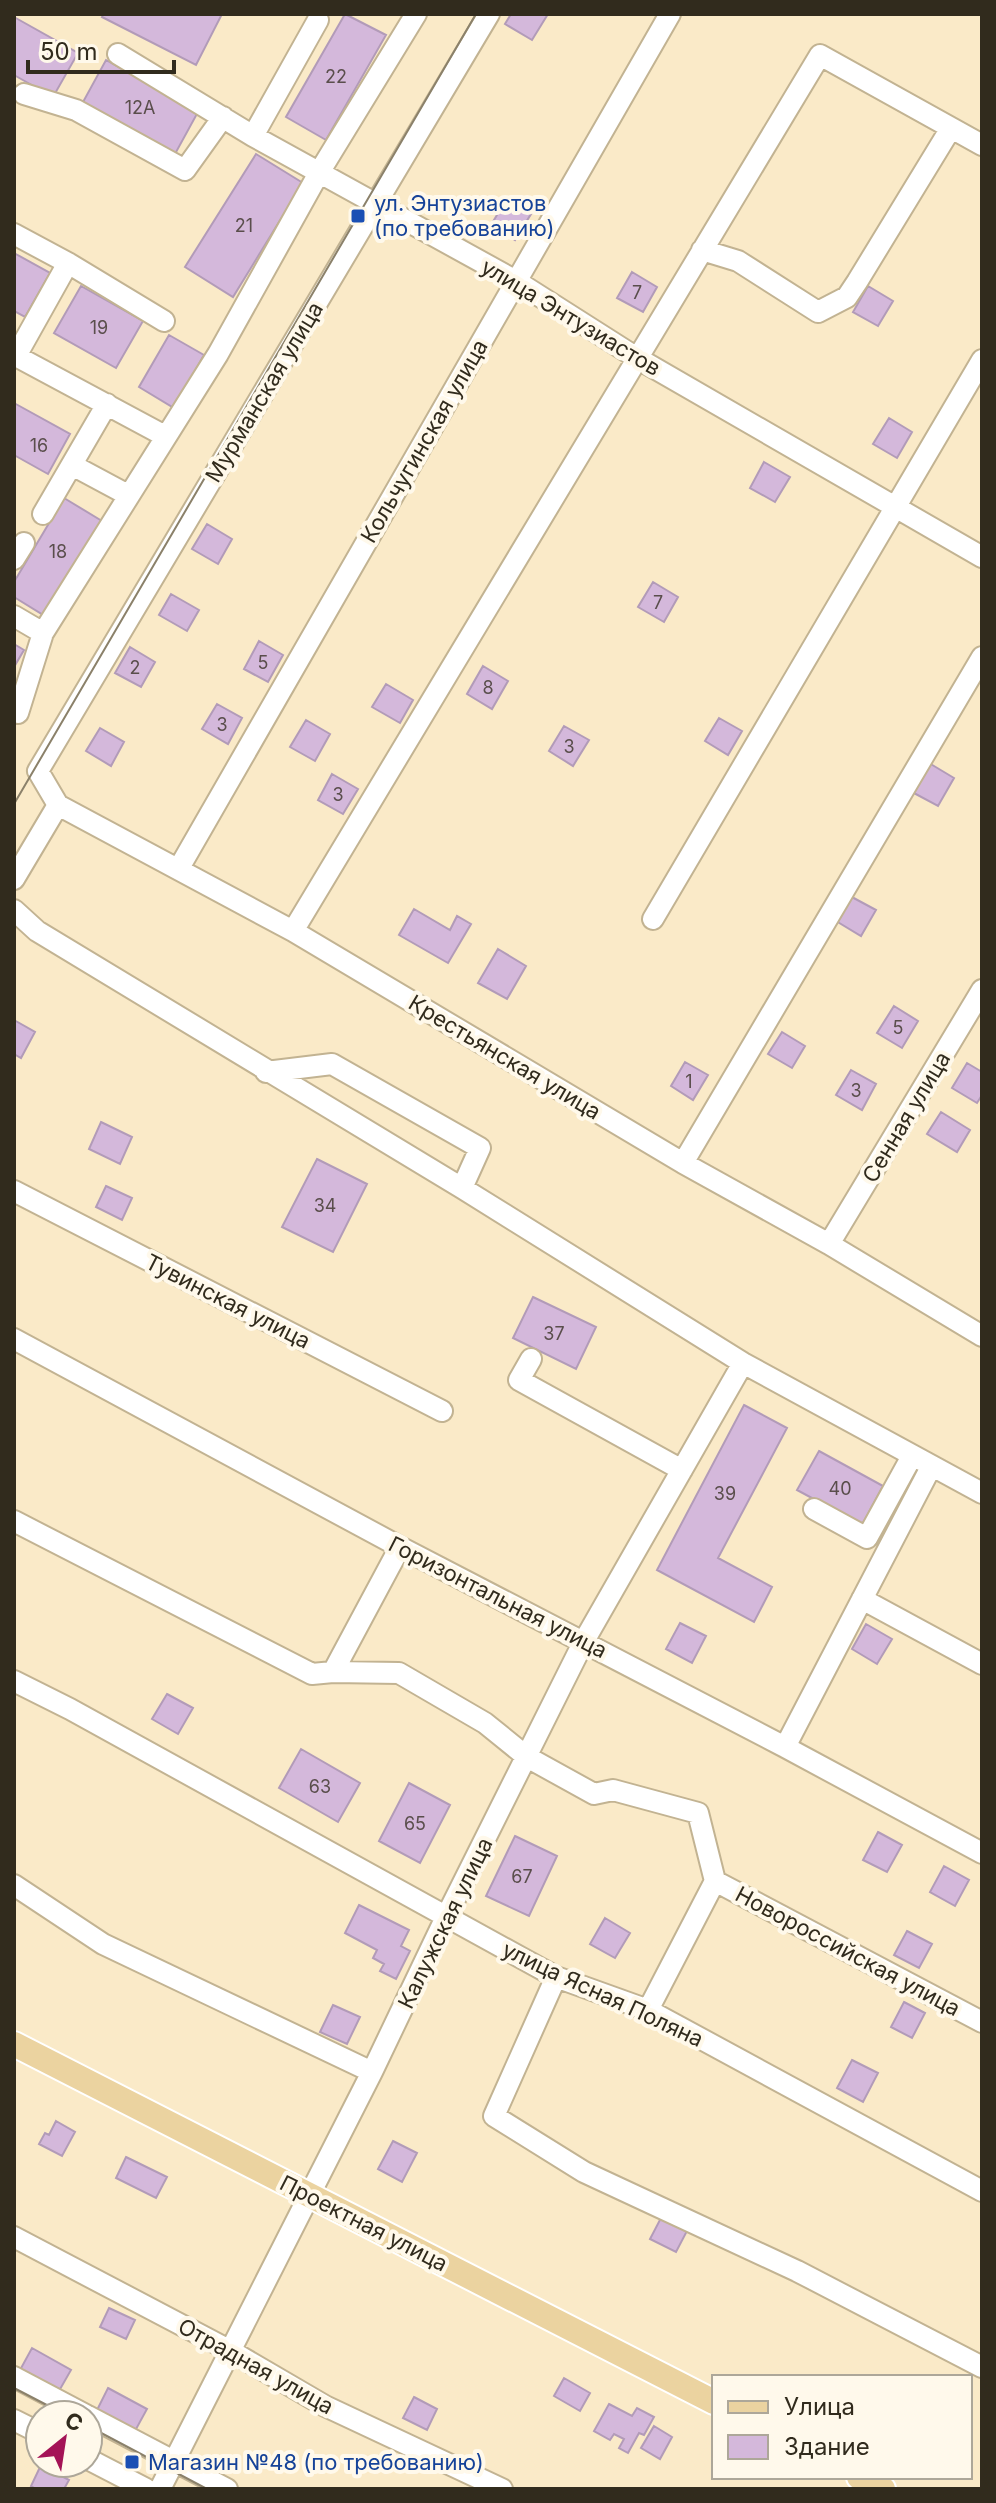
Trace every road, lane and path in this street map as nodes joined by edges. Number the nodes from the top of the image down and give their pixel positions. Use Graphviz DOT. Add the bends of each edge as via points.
graph roads {
  1 [pos="416,14"];
  2 [pos="489,14"];
  3 [pos="670,14"];
  4 [pos="318,20"];
  5 [pos="118,54"];
  6 [pos="24,94"];
  7 [pos="223,117"];
  8 [pos="951,128"];
  9 [pos="253,136"];
  10 [pos="982,145"];
  11 [pos="320,171"];
  12 [pos="376,203"];
  13 [pos="14,234"];
  14 [pos="702,250"];
  15 [pos="68,263"];
  16 [pos="516,281"];
  17 [pos="164,321"];
  18 [pos="15,356"];
  19 [pos="637,358"];
  20 [pos="982,360"];
  21 [pos="107,404"];
  22 [pos="165,436"];
  23 [pos="72,465"];
  24 [pos="128,495"];
  25 [pos="896,509"];
  26 [pos="43,514"];
  27 [pos="982,557"];
  28 [pos="14,616"];
  29 [pos="43,633"];
  30 [pos="982,657"];
  31 [pos="18,713"];
  32 [pos="58,805"];
  33 [pos="179,868"];
  34 [pos="14,879"];
  35 [pos="14,910"];
  36 [pos="653,919"];
  37 [pos="293,931"];
  38 [pos="982,990"];
  39 [pos="266,1072"];
  40 [pos="683,1163"];
  41 [pos="462,1188"];
  42 [pos="14,1191"];
  43 [pos="829,1244"];
  44 [pos="980,1329"];
  45 [pos="14,1339"];
  46 [pos="531,1359"];
  47 [pos="743,1363"];
  48 [pos="442,1411"];
  49 [pos="912,1456"];
  50 [pos="931,1467"];
  51 [pos="682,1470"];
  52 [pos="982,1493"];
  53 [pos="814,1509"];
  54 [pos="14,1521"];
  55 [pos="400,1547"];
  56 [pos="862,1599"];
  57 [pos="584,1641"];
  58 [pos="982,1664"];
  59 [pos="333,1672"];
  60 [pos="14,1681"];
  61 [pos="785,1747"];
  62 [pos="527,1757"];
  63 [pos="982,1853"];
  64 [pos="715,1881"];
  65 [pos="14,1885"];
  66 [pos="446,1917"];
  67 [pos="556,1977"];
  68 [pos="648,2010"];
  69 [pos="982,2022"];
  70 [pos="14,2044"];
  71 [pos="372,2072"];
  72 [pos="982,2191"];
  73 [pos="308,2194"];
  74 [pos="14,2237"];
  75 [pos="229,2350"];
  76 [pos="982,2367"];
  77 [pos="14,2377"];
  78 [pos="55,2399"];
  79 [pos="712,2401"];
  80 [pos="104,2425"];
  81 [pos="174,2461"];
  82 [pos="104,2467"];
  83 [pos="863,2479"];
  84 [pos="146,2489"];
  85 [pos="160,2489"];
  86 [pos="227,2489"];
  87 [pos="502,2489"];
  88 [pos="883,2489"];
  1 -- 11 [label="street"];
  2 -- 12 [label="street, Мурманская улица"];
  3 -- 16 [label="street, Кольчугинская улица"];
  4 -- 9 [label="street"];
  5 -- 7 [label="street, улица Энтузиастов"];
  6 -- 7 [label="street" via="76,110 185,170"];
  7 -- 9 [label="street, улица Энтузиастов"];
  8 -- 10 [label="street"];
  8 -- 14 [label="street" via="847,297 818,312 738,261"];
  8 -- 14 [label="street" via="820,55"];
  9 -- 11 [label="street, улица Энтузиастов"];
  11 -- 12 [label="street, улица Энтузиастов"];
  11 -- 22 [label="street" via="218,354"];
  12 -- 16 [label="street, улица Энтузиастов"];
  12 -- 32 [label="street, Мурманская улица" via="38,771"];
  13 -- 15 [label="street"];
  14 -- 19 [label="street"];
  15 -- 17 [label="street"];
  15 -- 18 [label="street"];
  16 -- 19 [label="street, улица Энтузиастов"];
  16 -- 33 [label="street, Кольчугинская улица"];
  18 -- 21 [label="street"];
  19 -- 25 [label="street, улица Энтузиастов"];
  19 -- 37 [label="street"];
  20 -- 25 [label="street"];
  21 -- 22 [label="street"];
  21 -- 23 [label="street"];
  22 -- 24 [label="street"];
  23 -- 24 [label="street"];
  23 -- 26 [label="street"];
  24 -- 29 [label="street"];
  25 -- 27 [label="street, улица Энтузиастов"];
  25 -- 36 [label="street"];
  28 -- 29 [label="street"];
  29 -- 31 [label="street"];
  30 -- 40 [label="street"];
  32 -- 33 [label="street, Крестьянская улица"];
  32 -- 34 [label="street"];
  33 -- 37 [label="street, Крестьянская улица"];
  35 -- 39 [label="street" via="37,931"];
  37 -- 40 [label="street, Крестьянская улица"];
  38 -- 43 [label="street, Сенная улица"];
  39 -- 41 [label="street"];
  39 -- 41 [label="street" via="332,1064 480,1148"];
  40 -- 43 [label="street, Крестьянская улица"];
  41 -- 47 [label="street"];
  42 -- 48 [label="street, Тувинская улица"];
  43 -- 44 [label="street, Крестьянская улица"];
  45 -- 55 [label="street, Горизонтальная улица"];
  46 -- 51 [label="street" via="519,1380"];
  47 -- 49 [label="street"];
  47 -- 51 [label="street, Калужская улица"];
  49 -- 50 [label="street"];
  49 -- 53 [label="street" via="867,1538"];
  50 -- 52 [label="street"];
  50 -- 56 [label="street"];
  51 -- 57 [label="street, Калужская улица"];
  54 -- 59 [label="street" via="312,1674"];
  55 -- 57 [label="street, Горизонтальная улица"];
  55 -- 59 [label="street"];
  56 -- 58 [label="street"];
  56 -- 61 [label="street"];
  57 -- 61 [label="street, Горизонтальная улица"];
  57 -- 62 [label="street, Калужская улица"];
  59 -- 62 [label="street" via="399,1673 485,1723"];
  60 -- 66 [label="street, улица Ясная Поляна"];
  61 -- 63 [label="street, Горизонтальная улица"];
  62 -- 64 [label="street" via="594,1794 613,1790 698,1813"];
  62 -- 66 [label="street, Калужская улица"];
  64 -- 68 [label="street"];
  64 -- 69 [label="street, Новороссийская улица"];
  65 -- 71 [label="street" via="103,1944"];
  66 -- 67 [label="street, улица Ясная Поляна"];
  66 -- 71 [label="street, Калужская улица"];
  67 -- 68 [label="street, улица Ясная Поляна"];
  67 -- 76 [label="street" via="494,2116 584,2172 797,2271"];
  68 -- 72 [label="street, улица Ясная Поляна"];
  70 -- 73 [label="main road, Проектная улица"];
  71 -- 73 [label="street, Калужская улица"];
  73 -- 75 [label="street, Калужская улица"];
  73 -- 79 [label="main road, Проектная улица"];
  74 -- 75 [label="street, Отрадная улица"];
  75 -- 81 [label="street, Калужская улица"];
  75 -- 87 [label="street, Отрадная улица" via="325,2406"];
  77 -- 78 [label="street"];
  80 -- 81 [label="street"];
  81 -- 85 [label="street, Калужская улица"];
  81 -- 86 [label="street"];
  82 -- 84 [label="street"];
  83 -- 88 [label="main road"];
}
